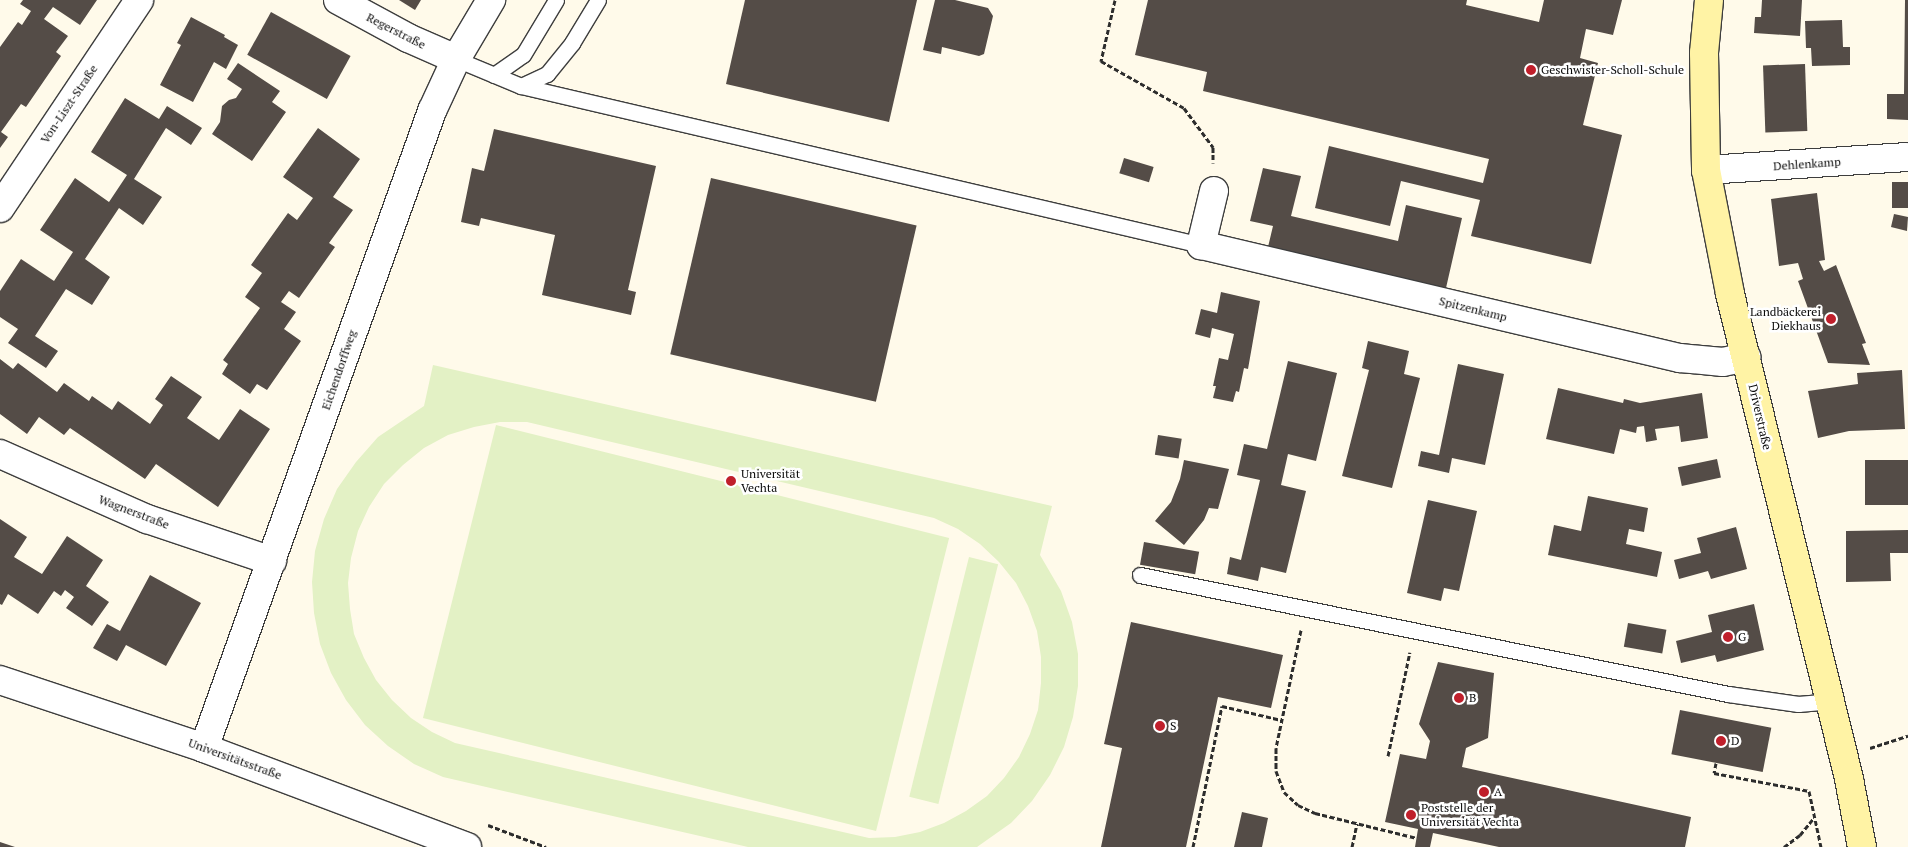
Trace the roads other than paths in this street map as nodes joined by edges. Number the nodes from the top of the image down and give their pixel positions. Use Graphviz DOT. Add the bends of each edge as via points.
graph roads {
  1 [pos="139,0"];
  2 [pos="338,0"];
  3 [pos="491,0"];
  4 [pos="556,0"];
  5 [pos="598,0"];
  6 [pos="1709,0"];
  7 [pos="456,59"];
  8 [pos="494,75"];
  9 [pos="521,86"];
  10 [pos="1908,156"];
  11 [pos="1706,170"];
  12 [pos="1214,191"];
  13 [pos="0,208"];
  14 [pos="1202,245"];
  15 [pos="1746,357"];
  16 [pos="0,454"];
  17 [pos="272,561"];
  18 [pos="1140,575"];
  19 [pos="0,680"];
  20 [pos="1830,701"];
  21 [pos="204,748"];
  22 [pos="1864,841"];
  23 [pos="467,847"];
  1 -- 13 [label="street, Von-Liszt-Straße"];
  2 -- 7 [label="street, Regerstraße" via="408,38"];
  3 -- 7 [label="street, Eichendorffweg"];
  4 -- 8 [label="lane" via="523,55"];
  5 -- 9 [label="lane" via="572,43 547,74"];
  6 -- 11 [label="main road, Driverstraße" via="1704,53"];
  7 -- 8 [label="lane"];
  7 -- 17 [label="street, Eichendorffweg" via="422,137"];
  8 -- 9 [label="lane"];
  9 -- 14 [label="lane"];
  10 -- 11 [label="street, Dehlenkamp"];
  11 -- 15 [label="main road, Driverstraße"];
  12 -- 14 [label="street"];
  14 -- 15 [label="street, Spitzenkamp" via="1680,358 1723,362"];
  15 -- 20 [label="main road, Driverstraße"];
  16 -- 17 [label="street, Wagnerstraße" via="147,519"];
  17 -- 21 [label="street, Eichendorffweg"];
  18 -- 20 [label="lane" via="1728,694 1798,704"];
  19 -- 21 [label="street, Universitätsstraße"];
  20 -- 22 [label="main road, Driverstraße"];
  21 -- 23 [label="street, Universitätsstraße"];
}
